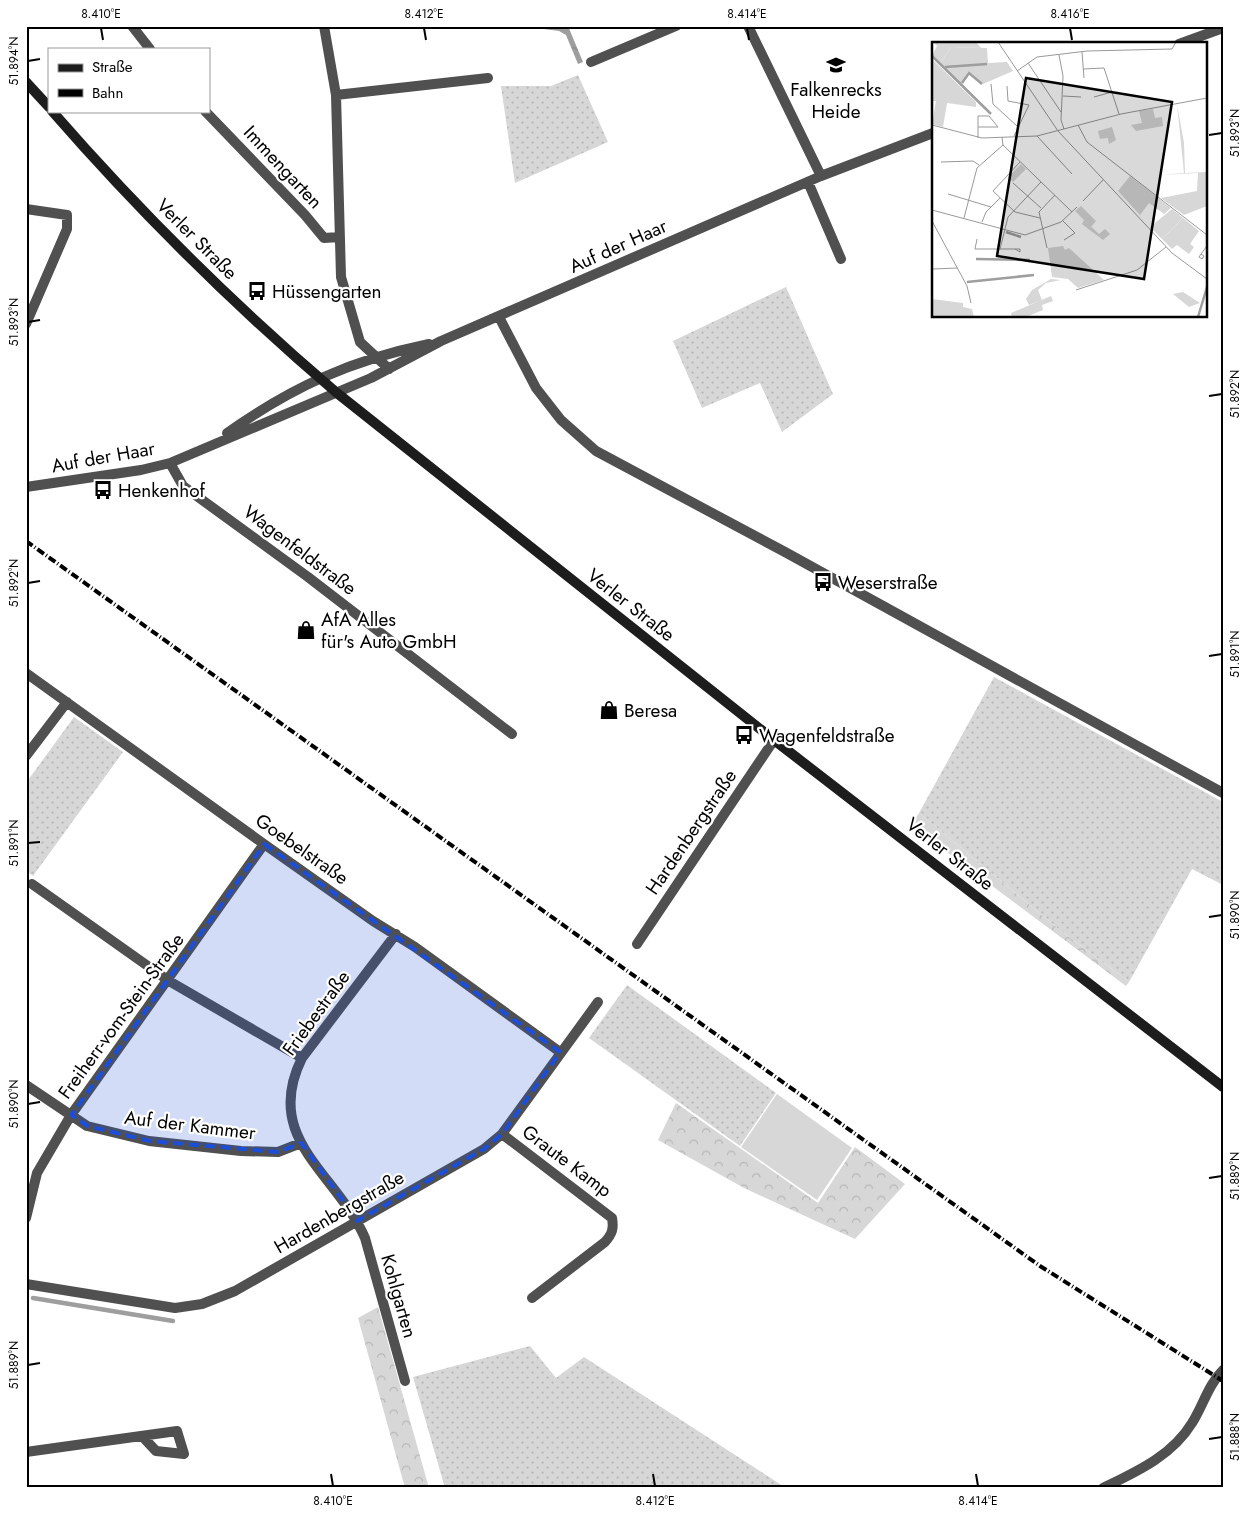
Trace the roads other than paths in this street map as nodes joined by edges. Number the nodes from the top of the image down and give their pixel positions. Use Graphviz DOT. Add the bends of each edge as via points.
graph roads {
  1 [pos="132,26"];
  2 [pos="324,26"];
  3 [pos="676,26"];
  4 [pos="748,26"];
  5 [pos="1223,28"];
  6 [pos="1184,42"];
  7 [pos="149,48"];
  8 [pos="591,62"];
  9 [pos="488,78"];
  10 [pos="26,82"];
  11 [pos="336,95"];
  12 [pos="48,107"];
  13 [pos="53,112"];
  14 [pos="207,112"];
  15 [pos="932,133"];
  16 [pos="821,176"];
  17 [pos="808,182"];
  18 [pos="26,209"];
  19 [pos="339,237"];
  20 [pos="841,258"];
  21 [pos="499,317"];
  22 [pos="26,324"];
  23 [pos="441,341"];
  24 [pos="376,357"];
  25 [pos="389,369"];
  26 [pos="319,378"];
  27 [pos="337,393"];
  28 [pos="212,444"];
  29 [pos="170,463"];
  30 [pos="26,487"];
  31 [pos="26,673"];
  32 [pos="67,702"];
  33 [pos="512,734"];
  34 [pos="774,740"];
  35 [pos="26,756"];
  36 [pos="1223,793"];
  37 [pos="264,844"];
  38 [pos="32,884"];
  39 [pos="396,934"];
  40 [pos="637,944"];
  41 [pos="169,981"];
  42 [pos="598,1002"];
  43 [pos="560,1052"];
  44 [pos="302,1058"];
  45 [pos="26,1085"];
  46 [pos="1223,1087"];
  47 [pos="71,1115"];
  48 [pos="502,1134"];
  49 [pos="301,1142"];
  50 [pos="26,1218"];
  51 [pos="357,1222"];
  52 [pos="26,1284"];
  53 [pos="532,1298"];
  54 [pos="1223,1370"];
  55 [pos="405,1381"];
  56 [pos="142,1436"];
  57 [pos="26,1452"];
  58 [pos="1103,1488"];
  1 -- 7 [label="street"];
  2 -- 11 [label="street"];
  3 -- 8 [label="street"];
  4 -- 16 [label="street"];
  5 -- 6 [label="street"];
  9 -- 11 [label="street"];
  10 -- 12 [label="main road"];
  11 -- 19 [label="street"];
  13 -- 26 [label="main road, Verler Straße" via="108,176 185,254"];
  14 -- 19 [label="street, Immengarten" via="324,238"];
  15 -- 16 [label="street, Auf der Haar"];
  16 -- 17 [label="street, Auf der Haar"];
  17 -- 20 [label="street"];
  17 -- 21 [label="street, Auf der Haar"];
  18 -- 22 [label="street" via="67,214 67,229"];
  19 -- 24 [label="street" via="341,277 346,298 360,342"];
  21 -- 23 [label="street, Auf der Haar"];
  21 -- 36 [label="street" via="536,388 561,420 596,451"];
  23 -- 24 [label="street, Auf der Haar"];
  23 -- 25 [label="street, Auf der Haar"];
  24 -- 25 [label="street"];
  24 -- 26 [label="street, Auf der Haar"];
  25 -- 27 [label="street, Auf der Haar"];
  26 -- 27 [label="main road, Verler Straße"];
  26 -- 28 [label="street, Auf der Haar" via="282,396"];
  27 -- 28 [label="street, Auf der Haar"];
  27 -- 34 [label="main road, Verler Straße"];
  28 -- 29 [label="street, Auf der Haar"];
  29 -- 30 [label="street, Auf der Haar"];
  29 -- 33 [label="street, Wagenfeldstraße" via="183,486 308,577"];
  31 -- 32 [label="street, Goebelstraße"];
  32 -- 35 [label="street"];
  32 -- 37 [label="street, Goebelstraße"];
  34 -- 40 [label="street, Hardenbergstraße"];
  34 -- 46 [label="main road, Verler Straße"];
  37 -- 39 [label="street, Goebelstraße"];
  37 -- 41 [label="street, Freiherr-vom-Stein-Straße"];
  38 -- 41 [label="street"];
  39 -- 43 [label="street, Goebelstraße"];
  39 -- 44 [label="street, Friebestraße"];
  41 -- 44 [label="street"];
  41 -- 47 [label="street, Freiherr-vom-Stein-Straße"];
  42 -- 43 [label="street, Hardenbergstraße"];
  43 -- 48 [label="street, Hardenbergstraße"];
  44 -- 49 [label="street, Friebestraße" via="289,1094 290,1111"];
  45 -- 47 [label="street, Auf der Kammer"];
  47 -- 49 [label="street, Auf der Kammer" via="87,1126 149,1141 278,1152"];
  47 -- 50 [label="street, Freiherr-vom-Stein-Straße" via="37,1173"];
  48 -- 51 [label="street, Hardenbergstraße" via="484,1149"];
  48 -- 53 [label="street, Graute Kamp" via="612,1218 614,1228 605,1242"];
  49 -- 51 [label="street, Friebestraße"];
  51 -- 52 [label="street, Hardenbergstraße" via="235,1291 202,1304 175,1308"];
  51 -- 55 [label="street, Kohlgarten" via="365,1238"];
  54 -- 58 [label="street" via="1192,1424 1175,1446 1138,1471"];
  56 -- 57 [label="street"];
}
